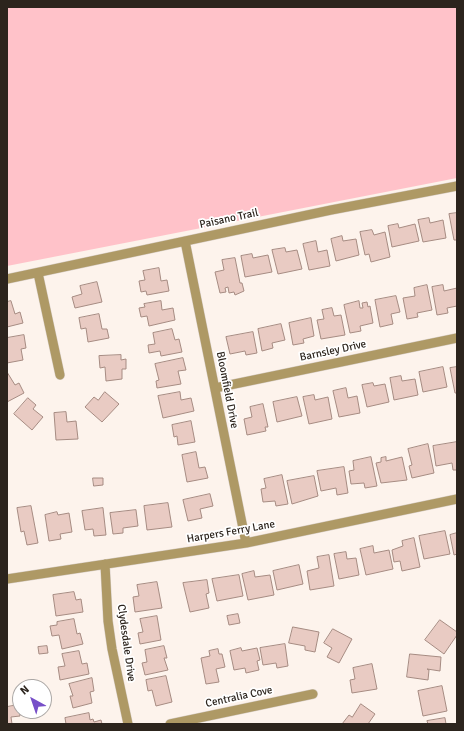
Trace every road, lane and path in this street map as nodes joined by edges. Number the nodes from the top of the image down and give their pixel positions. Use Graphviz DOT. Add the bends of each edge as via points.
graph roads {
  1 [pos="457,186"];
  2 [pos="185,241"];
  3 [pos="38,273"];
  4 [pos="7,279"];
  5 [pos="457,338"];
  6 [pos="60,375"];
  7 [pos="215,388"];
  8 [pos="457,499"];
  9 [pos="246,543"];
  10 [pos="105,564"];
  11 [pos="7,579"];
  12 [pos="313,694"];
  13 [pos="128,724"];
  14 [pos="170,724"];
  1 -- 2 [label="street, Paisano Trail"];
  2 -- 3 [label="street, Paisano Trail"];
  2 -- 7 [label="street, Bloomfield Drive"];
  3 -- 4 [label="street, Paisano Trail"];
  3 -- 6 [label="street"];
  5 -- 7 [label="street, Barnsley Drive"];
  7 -- 9 [label="street, Bloomfield Drive"];
  8 -- 9 [label="street, Harpers Ferry Lane"];
  9 -- 10 [label="street, Harpers Ferry Lane"];
  10 -- 11 [label="street, Harpers Ferry Lane"];
  10 -- 13 [label="street, Clydesdale Drive" via="112,649"];
  12 -- 14 [label="street, Centralia Cove"];
}
